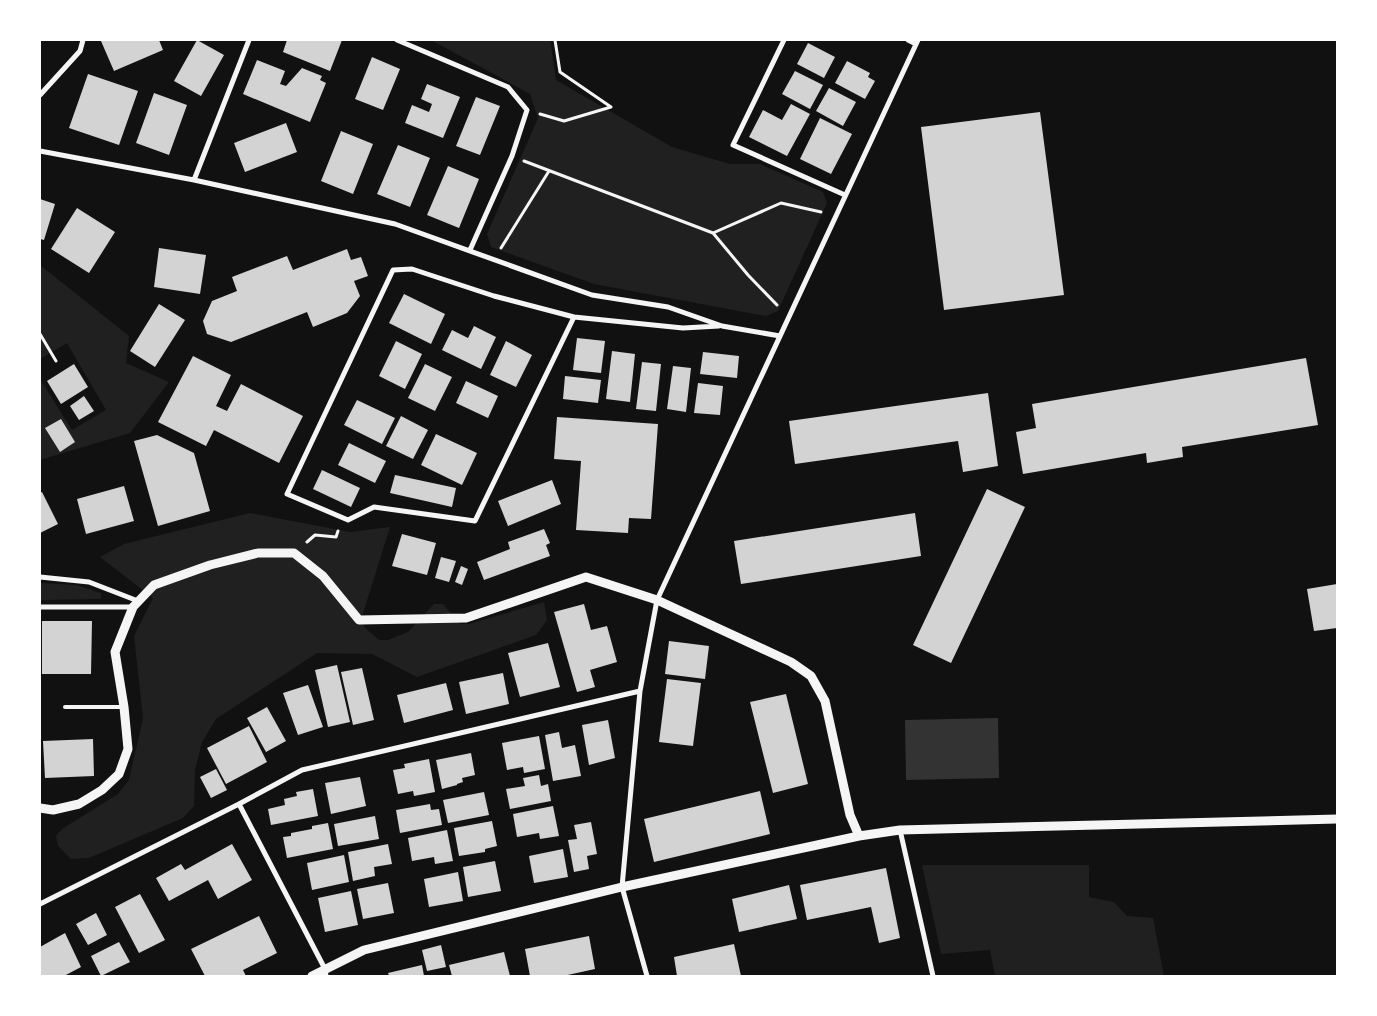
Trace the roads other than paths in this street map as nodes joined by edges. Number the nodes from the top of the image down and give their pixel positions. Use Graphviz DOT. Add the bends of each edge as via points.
graph roads {
  1 [pos="83,40"];
  2 [pos="249,40"];
  3 [pos="396,40"];
  4 [pos="784,40"];
  5 [pos="908,40"];
  6 [pos="917,42"];
  7 [pos="40,95"];
  8 [pos="40,152"];
  9 [pos="194,180"];
  10 [pos="846,195"];
  11 [pos="470,250"];
  12 [pos="574,317"];
  13 [pos="722,326"];
  14 [pos="780,336"];
  15 [pos="40,577"];
  16 [pos="657,600"];
  17 [pos="136,604"];
  18 [pos="40,607"];
  19 [pos="640,691"];
  20 [pos="65,707"];
  21 [pos="124,707"];
  22 [pos="239,804"];
  23 [pos="40,808"];
  24 [pos="1337,819"];
  25 [pos="900,830"];
  26 [pos="859,836"];
  27 [pos="622,887"];
  28 [pos="40,904"];
  29 [pos="325,972"];
  30 [pos="312,976"];
  31 [pos="647,976"];
  32 [pos="933,976"];
  1 -- 7 [label="street" via="80,51"];
  2 -- 9 [label="street"];
  3 -- 11 [label="street" via="508,87 527,110 512,156"];
  4 -- 10 [label="street" via="734,144"];
  5 -- 6 [label="street"];
  6 -- 10 [label="street"];
  8 -- 9 [label="street"];
  9 -- 11 [label="street" via="395,224"];
  10 -- 14 [label="street"];
  11 -- 13 [label="street" via="592,295 668,307"];
  12 -- 12 [label="street" via="475,521 374,507 348,520 287,494 393,270 412,269 494,296"];
  12 -- 13 [label="street" via="683,328"];
  13 -- 14 [label="street"];
  14 -- 16 [label="street"];
  15 -- 17 [label="street" via="89,582"];
  16 -- 17 [label="street" via="586,577 466,618 359,620 323,576 294,553 258,553 210,565 154,585"];
  16 -- 19 [label="street"];
  16 -- 26 [label="street" via="791,662 811,676 825,701 850,814"];
  17 -- 18 [label="street"];
  17 -- 21 [label="street" via="115,652"];
  19 -- 22 [label="street" via="302,770"];
  19 -- 27 [label="street"];
  20 -- 21 [label="lane"];
  21 -- 23 [label="street" via="128,749 119,774 102,790 79,804 53,810"];
  22 -- 28 [label="street"];
  22 -- 29 [label="street"];
  24 -- 25 [label="street"];
  25 -- 26 [label="street"];
  25 -- 32 [label="street"];
  26 -- 27 [label="street"];
  27 -- 29 [label="street" via="364,950"];
  27 -- 31 [label="street"];
  29 -- 30 [label="street"];
}
